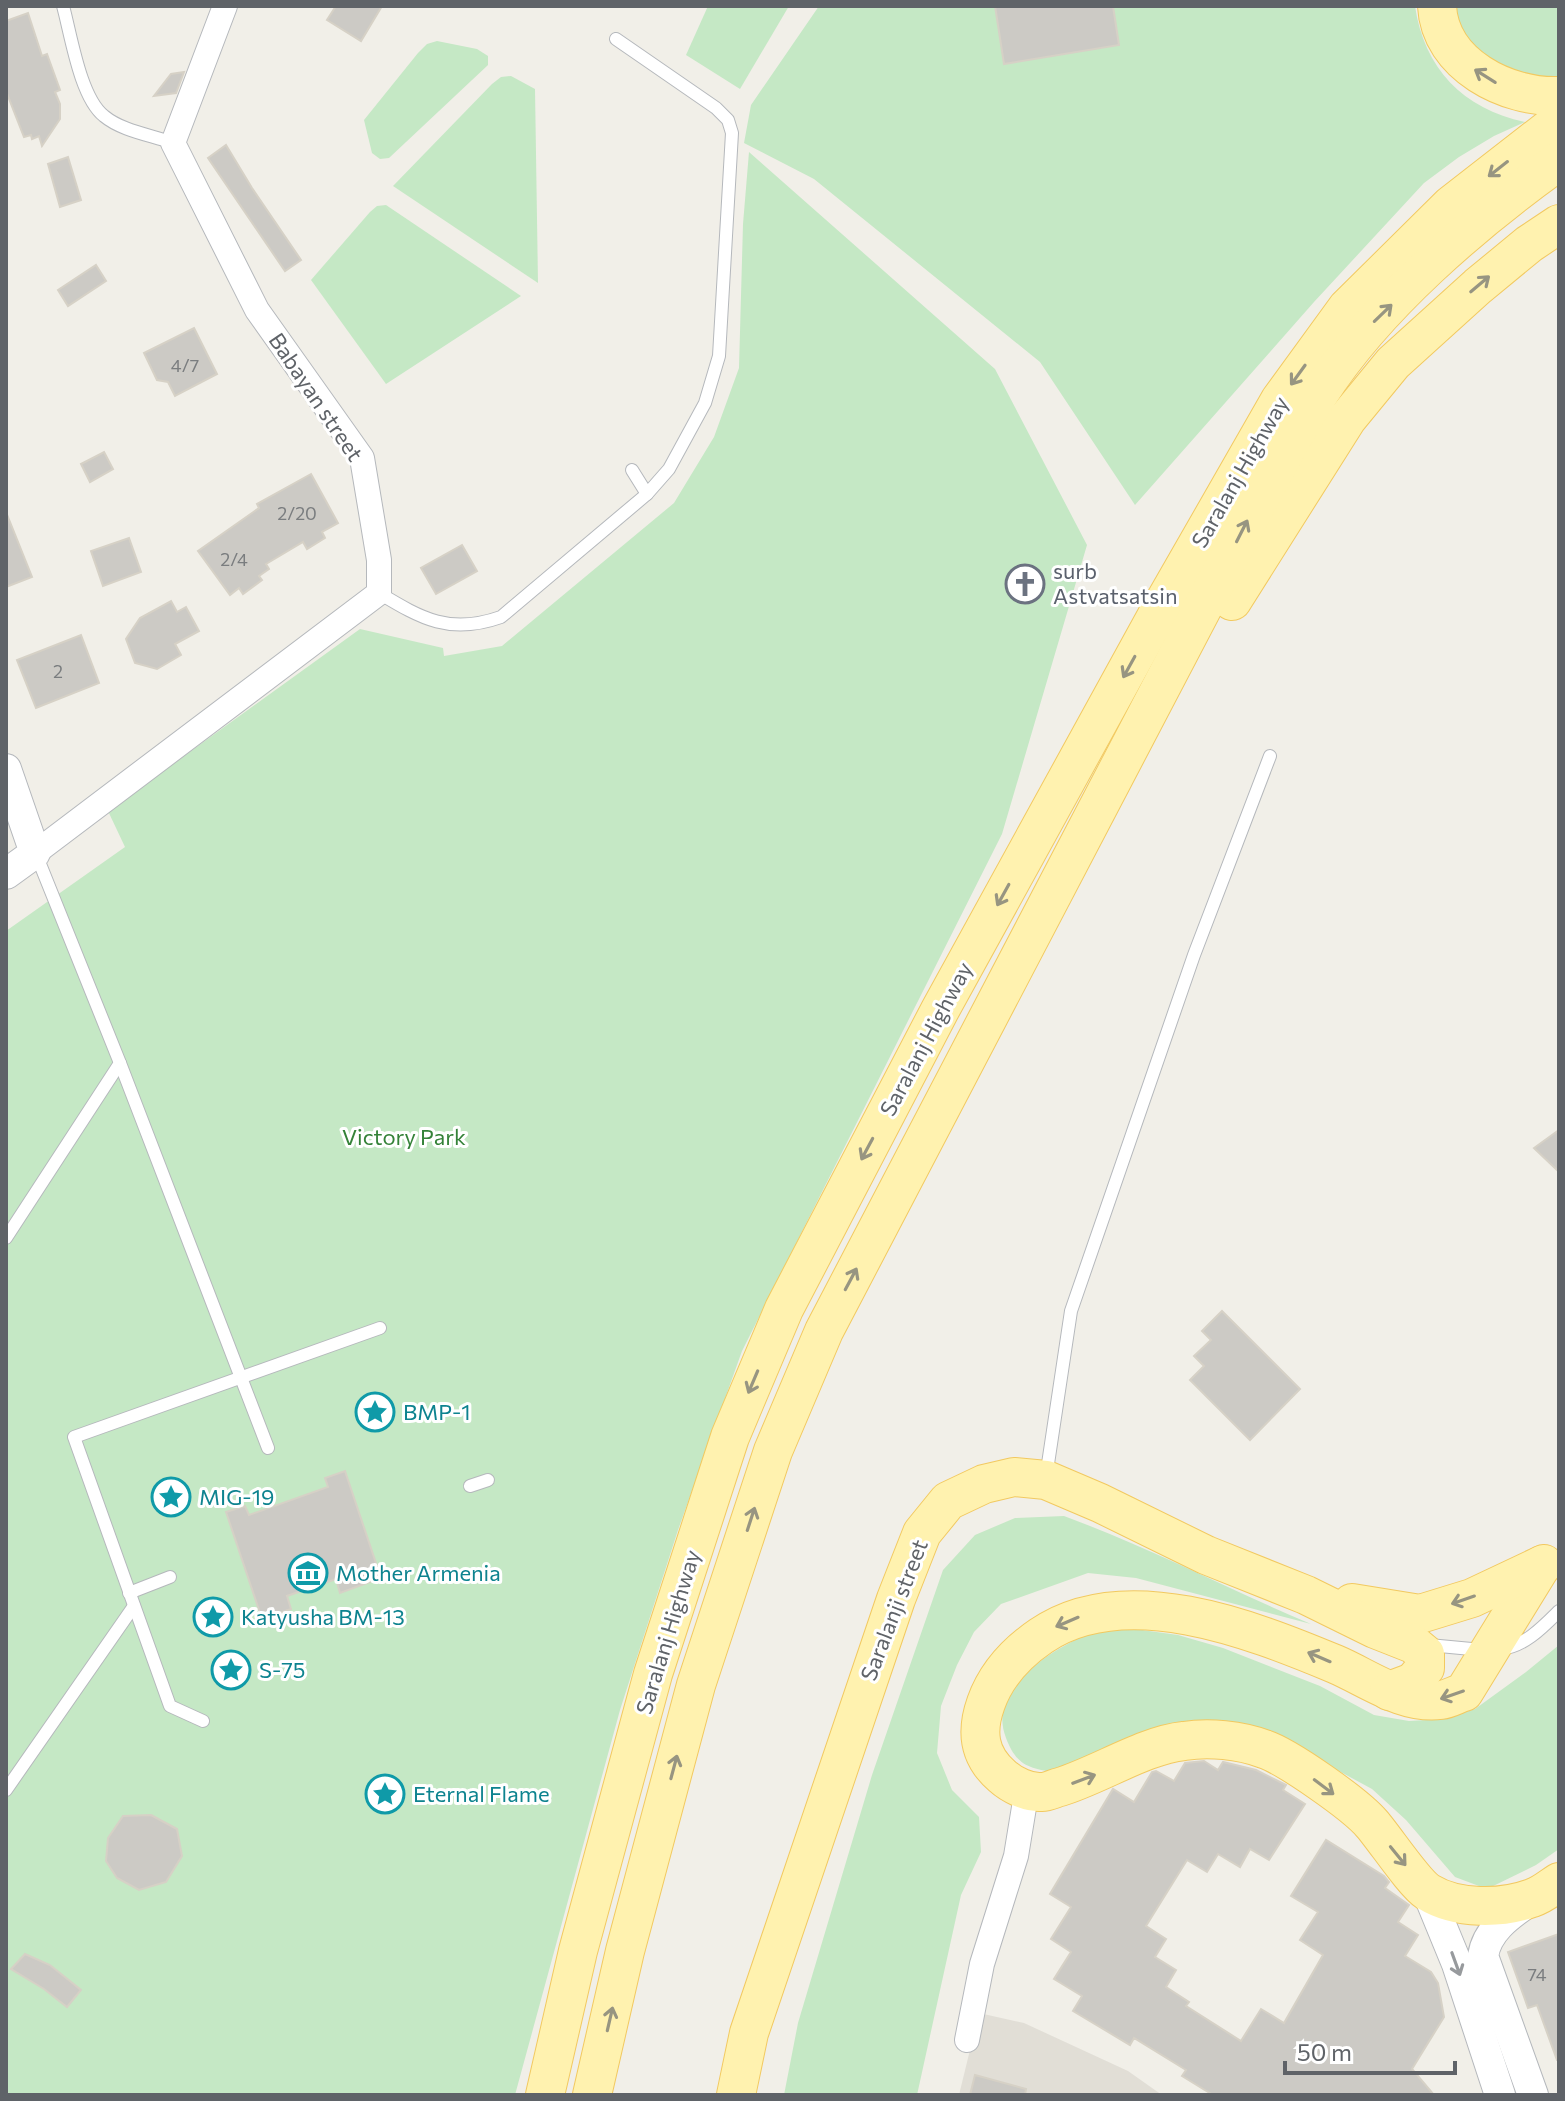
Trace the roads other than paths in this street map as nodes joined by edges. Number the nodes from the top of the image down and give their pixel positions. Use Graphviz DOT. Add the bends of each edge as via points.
graph roads {
  1 [pos="63,6"];
  2 [pos="225,6"];
  3 [pos="1437,6"];
  4 [pos="616,39"];
  5 [pos="1559,96"];
  6 [pos="1559,121"];
  7 [pos="173,143"];
  8 [pos="1559,161"];
  9 [pos="1559,224"];
  10 [pos="632,470"];
  11 [pos="647,494"];
  12 [pos="379,593"];
  13 [pos="1155,700"];
  14 [pos="1270,756"];
  15 [pos="6,769"];
  16 [pos="35,853"];
  17 [pos="6,874"];
  18 [pos="120,1063"];
  19 [pos="6,1238"];
  20 [pos="380,1328"];
  21 [pos="241,1378"];
  22 [pos="268,1448"];
  23 [pos="488,1480"];
  24 [pos="1046,1480"];
  25 [pos="470,1486"];
  26 [pos="1551,1560"];
  27 [pos="170,1577"];
  28 [pos="129,1593"];
  29 [pos="1306,1595"];
  30 [pos="134,1606"];
  31 [pos="1559,1611"];
  32 [pos="1413,1644"];
  33 [pos="1490,1650"];
  34 [pos="1389,1691"];
  35 [pos="203,1721"];
  36 [pos="1027,1789"];
  37 [pos="6,1790"];
  38 [pos="1546,1890"];
  39 [pos="1427,1891"];
  40 [pos="967,2040"];
  41 [pos="545,2095"];
  42 [pos="592,2095"];
  43 [pos="736,2095"];
  44 [pos="1500,2095"];
  45 [pos="1533,2095"];
  1 -- 7 [label="lane" via="90,101 118,125"];
  2 -- 7 [label="street"];
  5 -- 3 [label="main road, one-way" via="1510,90 1469,66 1445,37"];
  4 -- 11 [label="lane" via="716,108 732,133 719,356 705,403 669,469"];
  6 -- 41 [label="main road, Saralanj Highway, one-way" via="1451,205 1347,308 1280,400 940,1010 784,1309 730,1437 653,1674"];
  7 -- 12 [label="street, Babayan street" via="257,310 362,458 379,560"];
  13 -- 8 [label="main road, Saralanj Highway, one-way" via="1320,392 1374,322 1465,235"];
  13 -- 9 [label="main road, one-way" via="1221,619 1347,419 1393,363 1478,286"];
  10 -- 11 [label="lane"];
  11 -- 12 [label="lane" via="501,617 478,625 429,620"];
  12 -- 16 [label="street"];
  42 -- 13 [label="main road, Saralanj Highway, one-way" via="696,1685 773,1451 824,1331"];
  14 -- 24 [label="lane" via="1194,955 1071,1311"];
  15 -- 16 [label="street"];
  16 -- 17 [label="street"];
  16 -- 18 [label="lane"];
  18 -- 19 [label="lane"];
  18 -- 21 [label="lane"];
  20 -- 21 [label="lane"];
  21 -- 22 [label="lane"];
  21 -- 28 [label="lane" via="74,1437"];
  23 -- 25 [label="lane"];
  24 -- 29 [label="main road, Saralanji street"];
  24 -- 43 [label="main road, Saralanji street" via="1014,1477 984,1484 948,1501 922,1533 801,1875 749,2033"];
  26 -- 29 [label="main road, one-way" via="1472,1598 1420,1614"];
  26 -- 33 [label="main road"];
  27 -- 28 [label="lane"];
  28 -- 30 [label="lane"];
  29 -- 32 [label="main road"];
  30 -- 35 [label="lane" via="170,1706"];
  30 -- 37 [label="lane"];
  31 -- 33 [label="lane" via="1511,1648"];
  32 -- 33 [label="lane"];
  32 -- 34 [label="main road" via="1425,1654 1425,1668 1413,1682"];
  33 -- 34 [label="main road, one-way" via="1464,1692 1432,1700"];
  34 -- 36 [label="main road, one-way" via="1297,1648 1233,1626 1148,1610 1082,1615 1052,1628 1010,1662 991,1690 978,1725 984,1753 1000,1775"];
  36 -- 39 [label="main road, one-way" via="1041,1792 1084,1780 1182,1741 1231,1741 1265,1749 1292,1762 1369,1821"];
  36 -- 40 [label="street" via="1016,1856 982,1964"];
  38 -- 39 [label="main road" via="1502,1905 1477,1906"];
  38 -- 45 [label="street" via="1491,1933 1483,1956"];
  39 -- 44 [label="street, one-way"];
}
